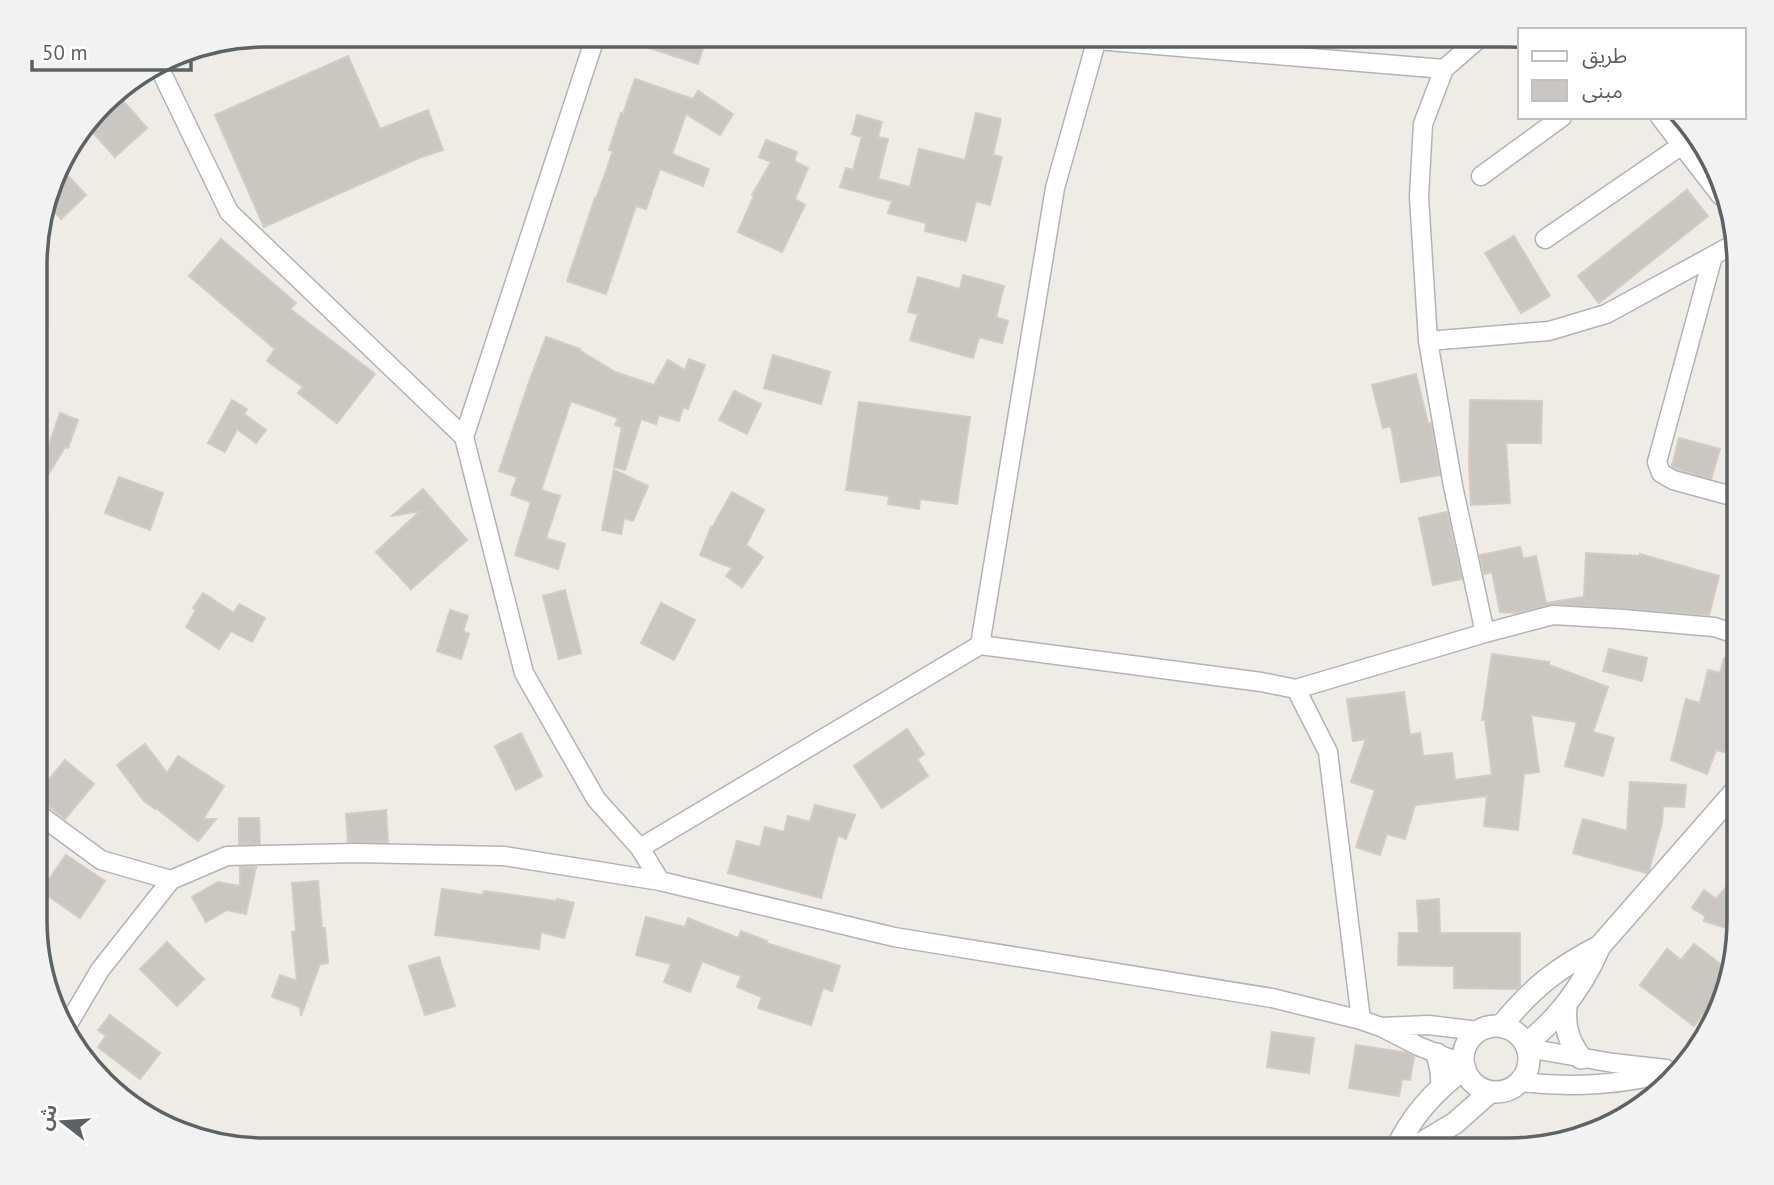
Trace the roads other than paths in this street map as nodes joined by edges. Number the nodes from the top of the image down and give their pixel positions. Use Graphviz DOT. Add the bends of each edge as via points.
graph roads {
  1 [pos="592,47"];
  2 [pos="1094,47"];
  3 [pos="1198,47"];
  4 [pos="1469,47"];
  5 [pos="1444,69"];
  6 [pos="162,73"];
  7 [pos="1559,119"];
  8 [pos="1662,119"];
  9 [pos="1682,145"];
  10 [pos="1481,176"];
  11 [pos="1710,181"];
  12 [pos="1545,239"];
  13 [pos="1726,249"];
  14 [pos="1713,256"];
  15 [pos="1428,341"];
  16 [pos="464,437"];
  17 [pos="1726,495"];
  18 [pos="1726,631"];
  19 [pos="1485,633"];
  20 [pos="980,645"];
  21 [pos="1296,689"];
  22 [pos="1726,801"];
  23 [pos="47,820"];
  24 [pos="640,848"];
  25 [pos="171,880"];
  26 [pos="660,881"];
  27 [pos="1600,947"];
  28 [pos="1566,1007"];
  29 [pos="72,1019"];
  30 [pos="1361,1020"];
  31 [pos="1502,1026"];
  32 [pos="1381,1027"];
  33 [pos="1478,1031"];
  34 [pos="1527,1046"];
  35 [pos="1437,1054"];
  36 [pos="1581,1058"];
  37 [pos="1464,1066"];
  38 [pos="1667,1069"];
  39 [pos="1662,1074"];
  40 [pos="1519,1082"];
  41 [pos="1441,1086"];
  42 [pos="1490,1092"];
  43 [pos="1403,1137"];
  44 [pos="1432,1137"];
  1 -- 16 [label="street"];
  2 -- 20 [label="street" via="1055,188"];
  3 -- 5 [label="street"];
  4 -- 5 [label="street"];
  5 -- 15 [label="street" via="1423,124 1419,197"];
  6 -- 16 [label="street" via="229,212"];
  7 -- 10 [label="street"];
  8 -- 9 [label="street"];
  9 -- 11 [label="street"];
  9 -- 12 [label="street"];
  13 -- 14 [label="street"];
  14 -- 15 [label="street" via="1606,313 1549,331"];
  14 -- 17 [label="street" via="1657,462 1661,473 1673,480"];
  15 -- 19 [label="street"];
  16 -- 24 [label="street" via="524,673 596,799"];
  18 -- 19 [label="street" via="1553,615"];
  19 -- 21 [label="street"];
  20 -- 21 [label="street"];
  20 -- 24 [label="street"];
  21 -- 30 [label="street" via="1328,752"];
  22 -- 27 [label="street"];
  23 -- 25 [label="street" via="101,859"];
  24 -- 26 [label="street"];
  25 -- 26 [label="street" via="227,856 356,853 504,856"];
  25 -- 29 [label="street" via="100,970"];
  26 -- 30 [label="street" via="894,937 1272,998"];
  27 -- 28 [label="street"];
  27 -- 31 [label="street" via="1546,979"];
  28 -- 34 [label="street"];
  28 -- 36 [label="street" via="1569,1039"];
  30 -- 32 [label="street"];
  31 -- 33 [label="street"];
  31 -- 34 [label="street" via="1520,1035"];
  32 -- 33 [label="street" via="1429,1025"];
  32 -- 35 [label="street"];
  33 -- 37 [label="street" via="1467,1043"];
  34 -- 36 [label="street"];
  34 -- 40 [label="street" via="1529,1064"];
  35 -- 37 [label="street"];
  35 -- 41 [label="street"];
  36 -- 38 [label="street"];
  37 -- 41 [label="street"];
  37 -- 42 [label="street" via="1472,1082"];
  39 -- 40 [label="street" via="1594,1085"];
  40 -- 42 [label="street" via="1501,1092"];
  41 -- 43 [label="street"];
  42 -- 44 [label="street"];
}
